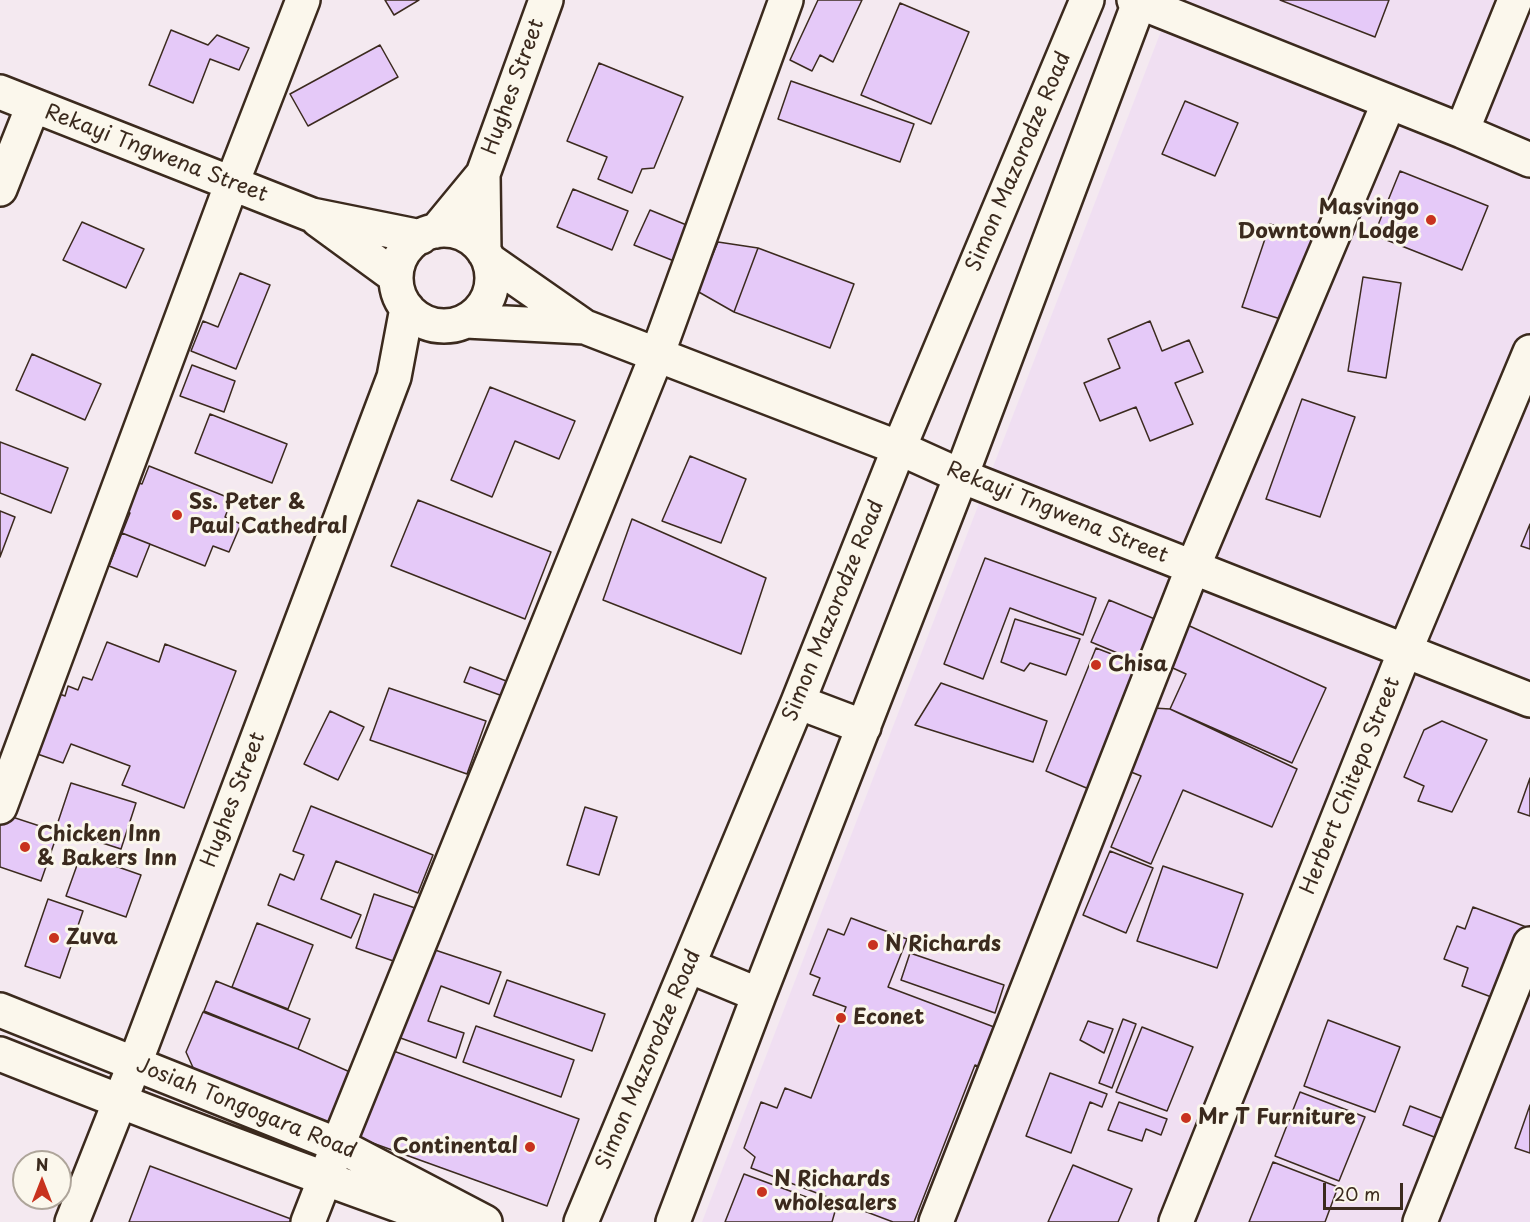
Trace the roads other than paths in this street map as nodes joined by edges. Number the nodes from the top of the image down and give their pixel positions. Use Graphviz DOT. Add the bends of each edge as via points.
graph roads {
  1 [pos="303,0"];
  2 [pos="546,0"];
  3 [pos="786,0"];
  4 [pos="1087,0"];
  5 [pos="1138,1"];
  6 [pos="1520,6"];
  7 [pos="0,92"];
  8 [pos="1389,102"];
  9 [pos="33,106"];
  10 [pos="1462,131"];
  11 [pos="1530,160"];
  12 [pos="483,174"];
  13 [pos="232,183"];
  14 [pos="0,189"];
  15 [pos="312,215"];
  16 [pos="429,234"];
  17 [pos="486,256"];
  18 [pos="396,277"];
  19 [pos="407,308"];
  20 [pos="457,323"];
  21 [pos="585,327"];
  22 [pos="1530,352"];
  23 [pos="657,355"];
  24 [pos="394,377"];
  25 [pos="899,448"];
  26 [pos="961,476"];
  27 [pos="1193,567"];
  28 [pos="1405,651"];
  29 [pos="1530,700"];
  30 [pos="798,702"];
  31 [pos="864,727"];
  32 [pos="0,807"];
  33 [pos="1530,944"];
  34 [pos="689,966"];
  35 [pos="759,995"];
  36 [pos="0,1010"];
  37 [pos="0,1054"];
  38 [pos="135,1063"];
  39 [pos="120,1101"];
  40 [pos="338,1145"];
  41 [pos="325,1179"];
  42 [pos="72,1222"];
  43 [pos="308,1222"];
  44 [pos="446,1222"];
  45 [pos="485,1222"];
  46 [pos="581,1222"];
  47 [pos="673,1222"];
  48 [pos="936,1222"];
  49 [pos="1176,1222"];
  50 [pos="1420,1222"];
  1 -- 13 [label="main road"];
  2 -- 12 [label="main road, Hughes Street"];
  3 -- 23 [label="main road"];
  4 -- 25 [label="main road, Simon Mazorodze Road"];
  5 -- 8 [label="main road"];
  5 -- 26 [label="main road"];
  6 -- 10 [label="main road"];
  7 -- 9 [label="main road, Rekayi Tngwena Street"];
  8 -- 10 [label="main road"];
  8 -- 27 [label="main road"];
  9 -- 13 [label="main road, Rekayi Tngwena Street"];
  9 -- 14 [label="main road"];
  10 -- 11 [label="main road"];
  12 -- 16 [label="main road"];
  12 -- 17 [label="main road"];
  13 -- 15 [label="main road, Rekayi Tngwena Street"];
  13 -- 32 [label="main road"];
  15 -- 16 [label="main road"];
  15 -- 18 [label="main road"];
  16 -- 17 [label="main road" via="453,231 469,237"];
  16 -- 18 [label="main road" via="408,247 399,261"];
  17 -- 20 [label="main road" via="492,274 485,303 476,314"];
  17 -- 21 [label="main road"];
  18 -- 19 [label="main road" via="398,294"];
  19 -- 20 [label="main road" via="433,325"];
  19 -- 24 [label="main road, Hughes Street"];
  20 -- 21 [label="main road"];
  20 -- 24 [label="main road"];
  21 -- 23 [label="main road, Rekayi Tngwena Street"];
  22 -- 28 [label="main road, Herbert Chitepo Street"];
  23 -- 25 [label="main road, Rekayi Tngwena Street"];
  23 -- 40 [label="main road"];
  24 -- 38 [label="main road, Hughes Street"];
  25 -- 26 [label="main road, Rekayi Tngwena Street"];
  25 -- 30 [label="main road, Simon Mazorodze Road"];
  26 -- 27 [label="main road, Rekayi Tngwena Street"];
  26 -- 31 [label="main road"];
  27 -- 28 [label="main road, Rekayi Tngwena Street"];
  27 -- 48 [label="main road"];
  28 -- 29 [label="main road, Rekayi Tngwena Street"];
  28 -- 49 [label="main road, Herbert Chitepo Street"];
  30 -- 31 [label="main road"];
  30 -- 34 [label="main road, Simon Mazorodze Road"];
  31 -- 35 [label="main road"];
  33 -- 50 [label="main road"];
  34 -- 35 [label="main road"];
  34 -- 46 [label="main road, Simon Mazorodze Road"];
  35 -- 47 [label="main road"];
  36 -- 38 [label="main road, Josiah Tongogara Road"];
  37 -- 39 [label="main road, Josiah Tongogara Road"];
  38 -- 39 [label="main road, Hughes Street"];
  38 -- 40 [label="main road, Josiah Tongogara Road"];
  39 -- 41 [label="main road, Josiah Tongogara Road"];
  39 -- 42 [label="main road, Hughes Street"];
  40 -- 41 [label="main road"];
  40 -- 45 [label="main road, Josiah Tongogara Road"];
  41 -- 43 [label="main road"];
  41 -- 44 [label="main road, Josiah Tongogara Road"];
}
